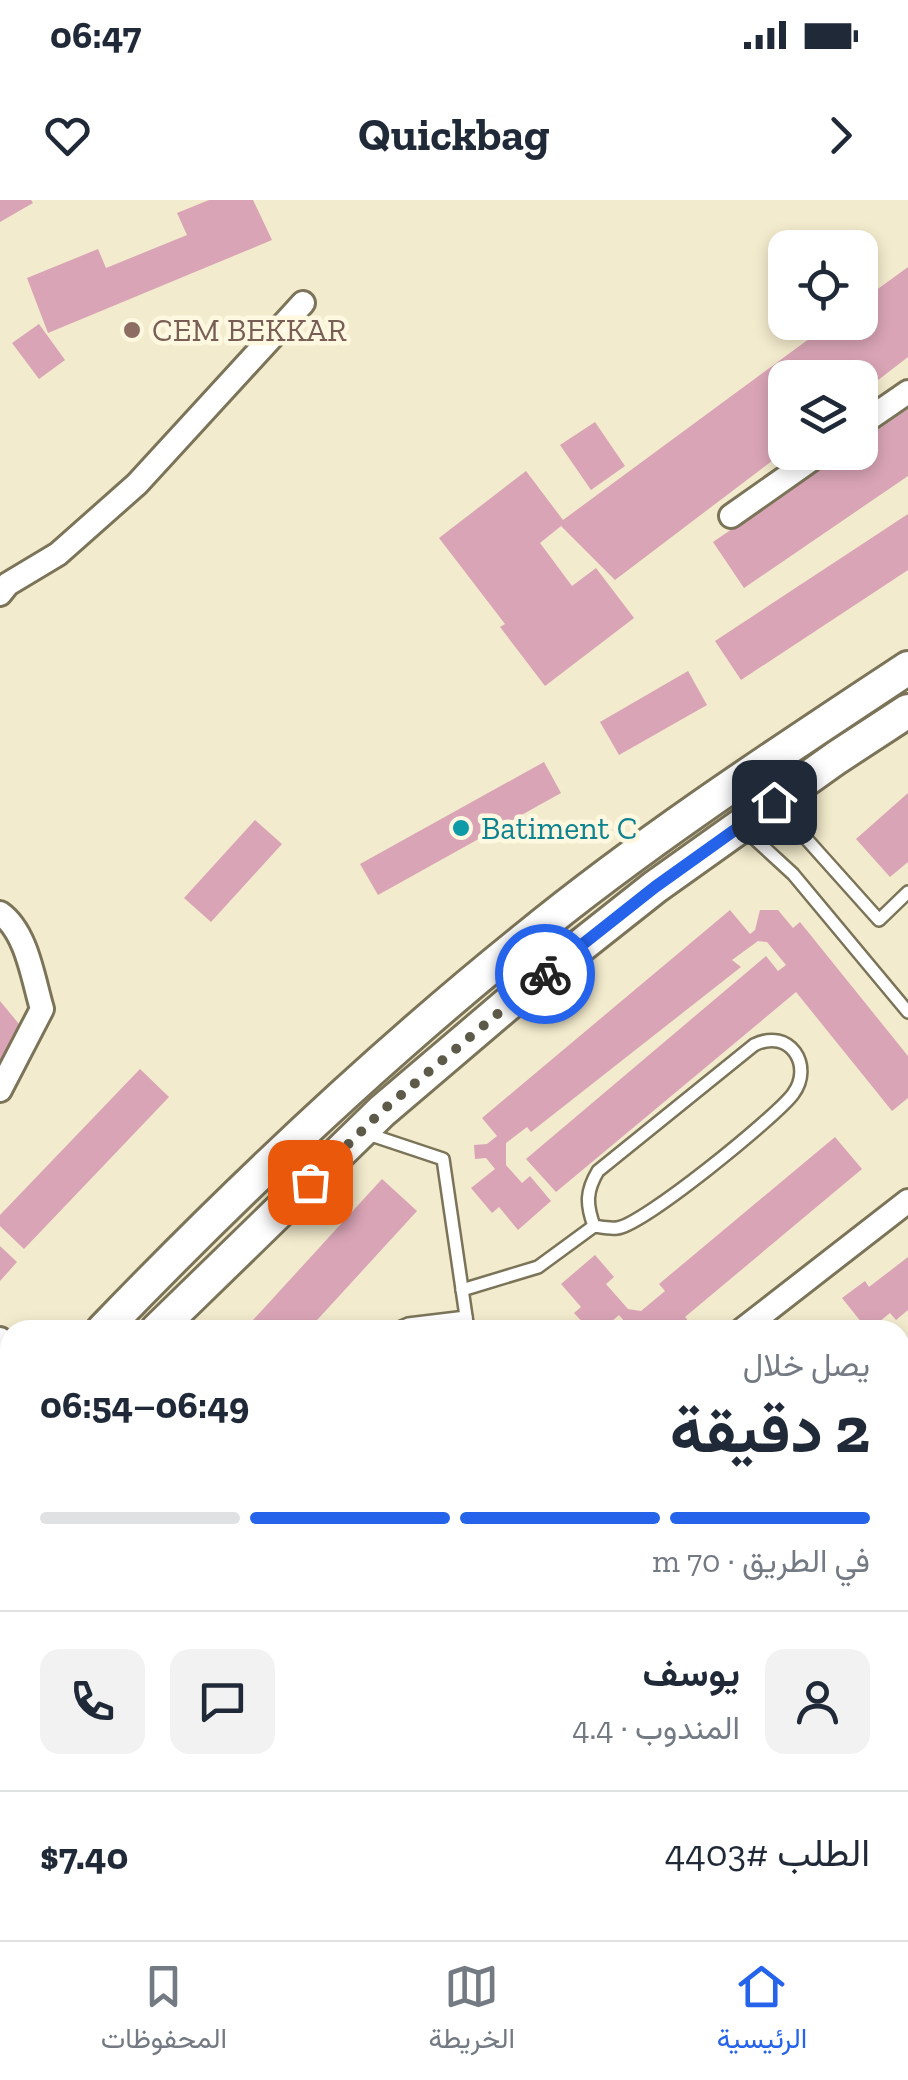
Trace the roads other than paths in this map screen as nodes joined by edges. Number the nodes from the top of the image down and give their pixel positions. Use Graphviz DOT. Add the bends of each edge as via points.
graph roads {
  1 [pos="303,302"];
  2 [pos="908,392"];
  3 [pos="878,413"];
  4 [pos="796,470"];
  5 [pos="731,516"];
  6 [pos="0,594"];
  7 [pos="908,668"];
  8 [pos="908,711"];
  9 [pos="774,802"];
  10 [pos="741,826"];
  11 [pos="908,892"];
  12 [pos="0,913"];
  13 [pos="908,1012"];
  14 [pos="0,1090"];
  15 [pos="361,1132"];
  16 [pos="908,1201"];
  17 [pos="594,1226"];
  18 [pos="462,1290"];
  19 [pos="113,1320"];
  20 [pos="168,1320"];
  21 [pos="467,1320"];
  22 [pos="755,1320"];
  1 -- 6 [label="street" via="137,484 58,554"];
  2 -- 3 [label="street"];
  4 -- 5 [label="street"];
  7 -- 19 [label="main road" via="767,760 514,947 404,1039"];
  8 -- 9 [label="main road"];
  9 -- 10 [label="main road"];
  9 -- 11 [label="lane" via="880,920"];
  10 -- 13 [label="lane" via="793,874"];
  10 -- 15 [label="main road" via="516,997"];
  12 -- 14 [label="street" via="22,944 42,1009"];
  15 -- 18 [label="lane" via="443,1159"];
  15 -- 20 [label="main road"];
  16 -- 22 [label="street"];
  17 -- 17 [label="lane" via="619,1228 648,1216 712,1166 794,1093 797,1054 782,1040 754,1045 598,1171 587,1207"];
  17 -- 18 [label="lane" via="538,1268"];
  18 -- 21 [label="lane"];
}
